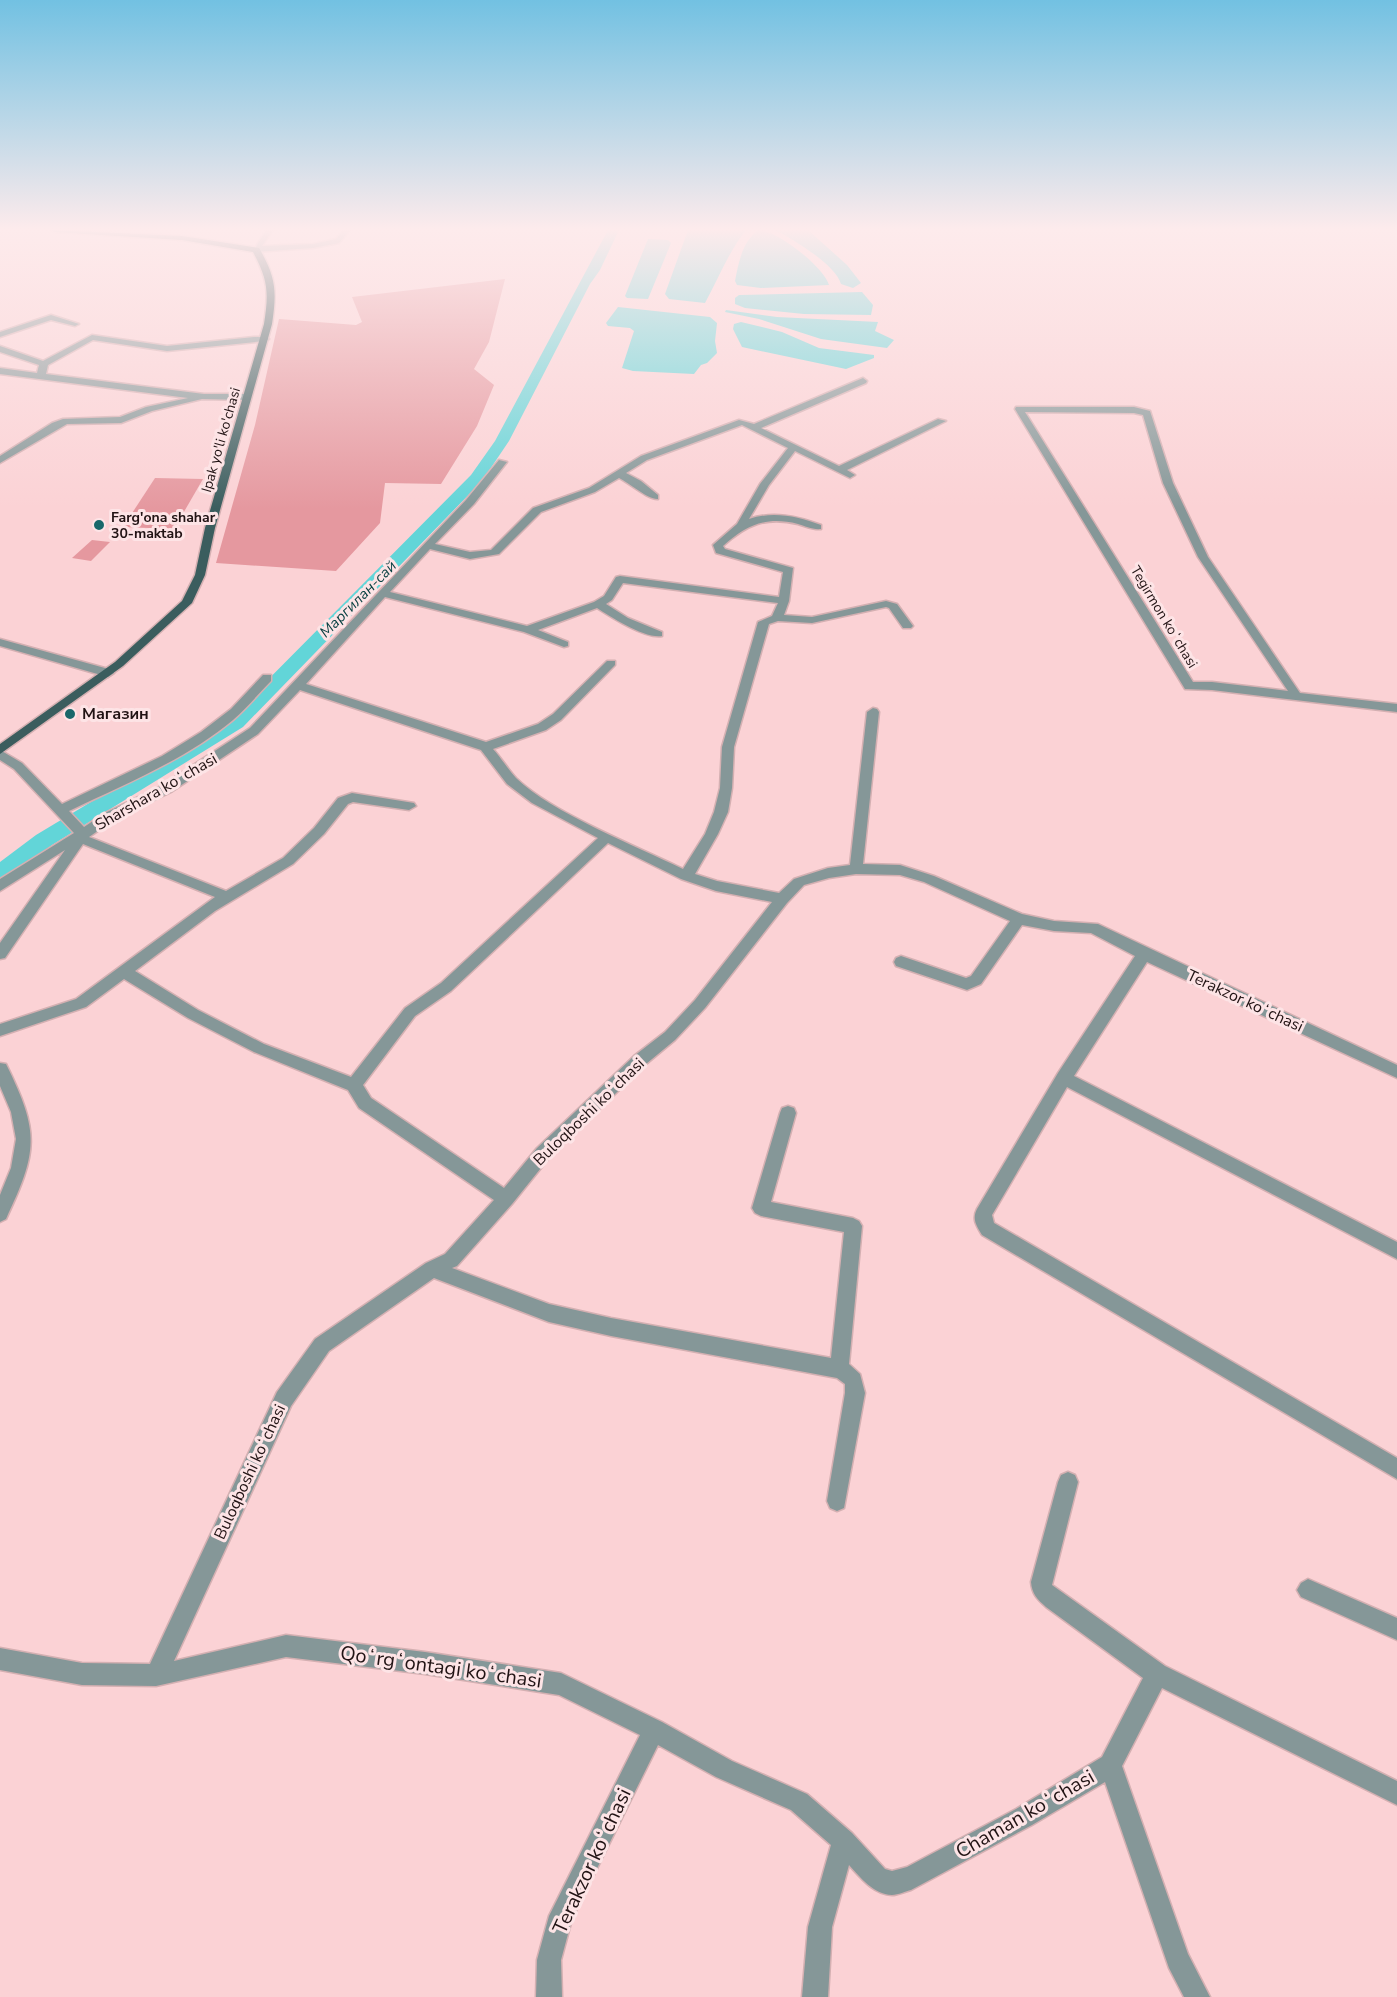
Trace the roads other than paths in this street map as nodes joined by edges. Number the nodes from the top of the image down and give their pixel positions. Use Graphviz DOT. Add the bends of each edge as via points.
graph roads {
  1 [pos="33,323"];
  2 [pos="268,323"];
  3 [pos="0,335"];
  4 [pos="265,339"];
  5 [pos="0,348"];
  6 [pos="44,364"];
  7 [pos="0,371"];
  8 [pos="41,376"];
  9 [pos="863,381"];
  10 [pos="204,397"];
  11 [pos="247,397"];
  12 [pos="941,421"];
  13 [pos="753,428"];
  14 [pos="794,446"];
  15 [pos="0,460"];
  16 [pos="502,462"];
  17 [pos="839,470"];
  18 [pos="619,474"];
  19 [pos="850,475"];
  20 [pos="655,497"];
  21 [pos="742,525"];
  22 [pos="817,527"];
  23 [pos="429,546"];
  24 [pos="383,593"];
  25 [pos="784,601"];
  26 [pos="598,604"];
  27 [pos="777,618"];
  28 [pos="907,626"];
  29 [pos="528,630"];
  30 [pos="657,634"];
  31 [pos="0,642"];
  32 [pos="564,644"];
  33 [pos="611,663"];
  34 [pos="108,673"];
  35 [pos="267,678"];
  36 [pos="296,685"];
  37 [pos="1298,698"];
  38 [pos="1397,708"];
  39 [pos="873,712"];
  40 [pos="485,747"];
  41 [pos="0,752"];
  42 [pos="409,806"];
  43 [pos="61,810"];
  44 [pos="82,835"];
  45 [pos="607,837"];
  46 [pos="856,869"];
  47 [pos="687,876"];
  48 [pos="0,886"];
  49 [pos="228,897"];
  50 [pos="782,899"];
  51 [pos="1019,919"];
  52 [pos="1093,928"];
  53 [pos="0,954"];
  54 [pos="1144,954"];
  55 [pos="900,962"];
  56 [pos="125,972"];
  57 [pos="0,1030"];
  58 [pos="0,1069"];
  59 [pos="1397,1072"];
  60 [pos="1064,1078"];
  61 [pos="354,1085"];
  62 [pos="788,1113"];
  63 [pos="506,1199"];
  64 [pos="0,1214"];
  65 [pos="1397,1251"];
  66 [pos="432,1269"];
  67 [pos="839,1369"];
  68 [pos="1397,1469"];
  69 [pos="1068,1482"];
  70 [pos="837,1501"];
  71 [pos="1308,1590"];
  72 [pos="1397,1629"];
  73 [pos="0,1659"];
  74 [pos="156,1674"];
  75 [pos="1157,1674"];
  76 [pos="654,1730"];
  77 [pos="1110,1765"];
  78 [pos="1397,1793"];
  79 [pos="844,1840"];
  80 [pos="549,1997"];
  81 [pos="815,1997"];
  82 [pos="1197,1997"];
  1 -- 3 [label="street"];
  2 -- 4 [label="main road, Ipak yo'li ko'chasi"];
  4 -- 6 [label="street" via="177,349 92,337"];
  4 -- 11 [label="main road, Ipak yo'li ko'chasi"];
  5 -- 6 [label="street"];
  6 -- 8 [label="street"];
  7 -- 8 [label="street"];
  8 -- 10 [label="street"];
  9 -- 13 [label="street"];
  10 -- 11 [label="street"];
  10 -- 15 [label="street" via="149,409 121,420 66,421"];
  11 -- 34 [label="main road, Ipak yo'li ko'chasi" via="200,575 187,603"];
  12 -- 17 [label="street"];
  13 -- 14 [label="street"];
  13 -- 18 [label="street" via="742,422 644,458"];
  14 -- 17 [label="street"];
  14 -- 21 [label="street" via="765,484"];
  16 -- 23 [label="street, Sharshara koʻchasi"];
  17 -- 19 [label="street"];
  18 -- 20 [label="street"];
  18 -- 23 [label="street" via="592,490 537,510 495,552 471,556"];
  21 -- 22 [label="street" via="778,518"];
  21 -- 25 [label="street" via="717,547 789,570"];
  23 -- 24 [label="street, Sharshara koʻchasi"];
  24 -- 29 [label="street"];
  24 -- 36 [label="street, Sharshara koʻchasi"];
  25 -- 26 [label="street" via="626,579 617,581 608,598"];
  25 -- 27 [label="street"];
  26 -- 29 [label="street"];
  26 -- 30 [label="street"];
  27 -- 28 [label="street" via="812,620 886,604 893,606"];
  27 -- 47 [label="street" via="764,622 747,676 727,750 721,814"];
  29 -- 32 [label="street"];
  31 -- 34 [label="street"];
  33 -- 40 [label="street" via="542,727"];
  34 -- 41 [label="main road, Ipak yo'li ko'chasi"];
  35 -- 43 [label="street" via="210,732"];
  36 -- 40 [label="street"];
  36 -- 44 [label="street, Sharshara koʻchasi" via="254,731 166,789 110,816"];
  37 -- 37 [label="street, Tegirmon koʻchasi" via="1189,686 1019,409 1147,413 1168,483 1203,557"];
  37 -- 38 [label="street"];
  39 -- 46 [label="street"];
  40 -- 45 [label="street" via="512,781 537,800"];
  41 -- 43 [label="street"];
  42 -- 49 [label="street" via="352,797 343,801 288,861"];
  43 -- 44 [label="street"];
  44 -- 48 [label="street"];
  44 -- 49 [label="street"];
  44 -- 53 [label="street, Sharshara koʻchasi"];
  45 -- 47 [label="street"];
  45 -- 61 [label="street" via="446,987 410,1012"];
  46 -- 50 [label="street, Buloqboshi koʻchasi" via="799,882"];
  46 -- 51 [label="street, Buloqboshi koʻchasi" via="900,870"];
  47 -- 50 [label="street"];
  49 -- 56 [label="street"];
  50 -- 63 [label="street, Buloqboshi koʻchasi" via="700,1004 543,1153"];
  51 -- 52 [label="street, Buloqboshi koʻchasi" via="1054,927"];
  51 -- 55 [label="street" via="976,980 967,984"];
  52 -- 54 [label="street, Terakzor koʻchasi"];
  54 -- 59 [label="street, Terakzor koʻchasi"];
  54 -- 60 [label="street"];
  56 -- 57 [label="street" via="81,1003"];
  56 -- 61 [label="street" via="259,1048"];
  58 -- 64 [label="street" via="24,1138 21,1158"];
  60 -- 65 [label="street"];
  60 -- 68 [label="street" via="984,1214 988,1229"];
  61 -- 63 [label="street" via="365,1103"];
  62 -- 67 [label="street" via="761,1208 854,1226"];
  63 -- 66 [label="street, Buloqboshi koʻchasi" via="451,1260"];
  66 -- 67 [label="street" via="549,1313"];
  66 -- 74 [label="street, Buloqboshi koʻchasi" via="322,1345 284,1399"];
  67 -- 70 [label="street" via="855,1382"];
  69 -- 75 [label="street" via="1042,1590"];
  71 -- 72 [label="street"];
  73 -- 74 [label="street, Qoʻrgʻontagi koʻchasi" via="82,1674"];
  74 -- 76 [label="street, Qoʻrgʻontagi koʻchasi" via="286,1646 561,1684"];
  75 -- 77 [label="street, Chaman koʻchasi"];
  75 -- 78 [label="street"];
  76 -- 79 [label="street, Qoʻrgʻontagi koʻchasi" via="724,1769 799,1802"];
  76 -- 80 [label="street, Terakzor koʻchasi" via="561,1916 549,1960"];
  77 -- 79 [label="street, Chaman koʻchasi" via="911,1878 892,1883 877,1878"];
  77 -- 82 [label="street" via="1178,1959"];
  79 -- 81 [label="street" via="820,1928"];
}
